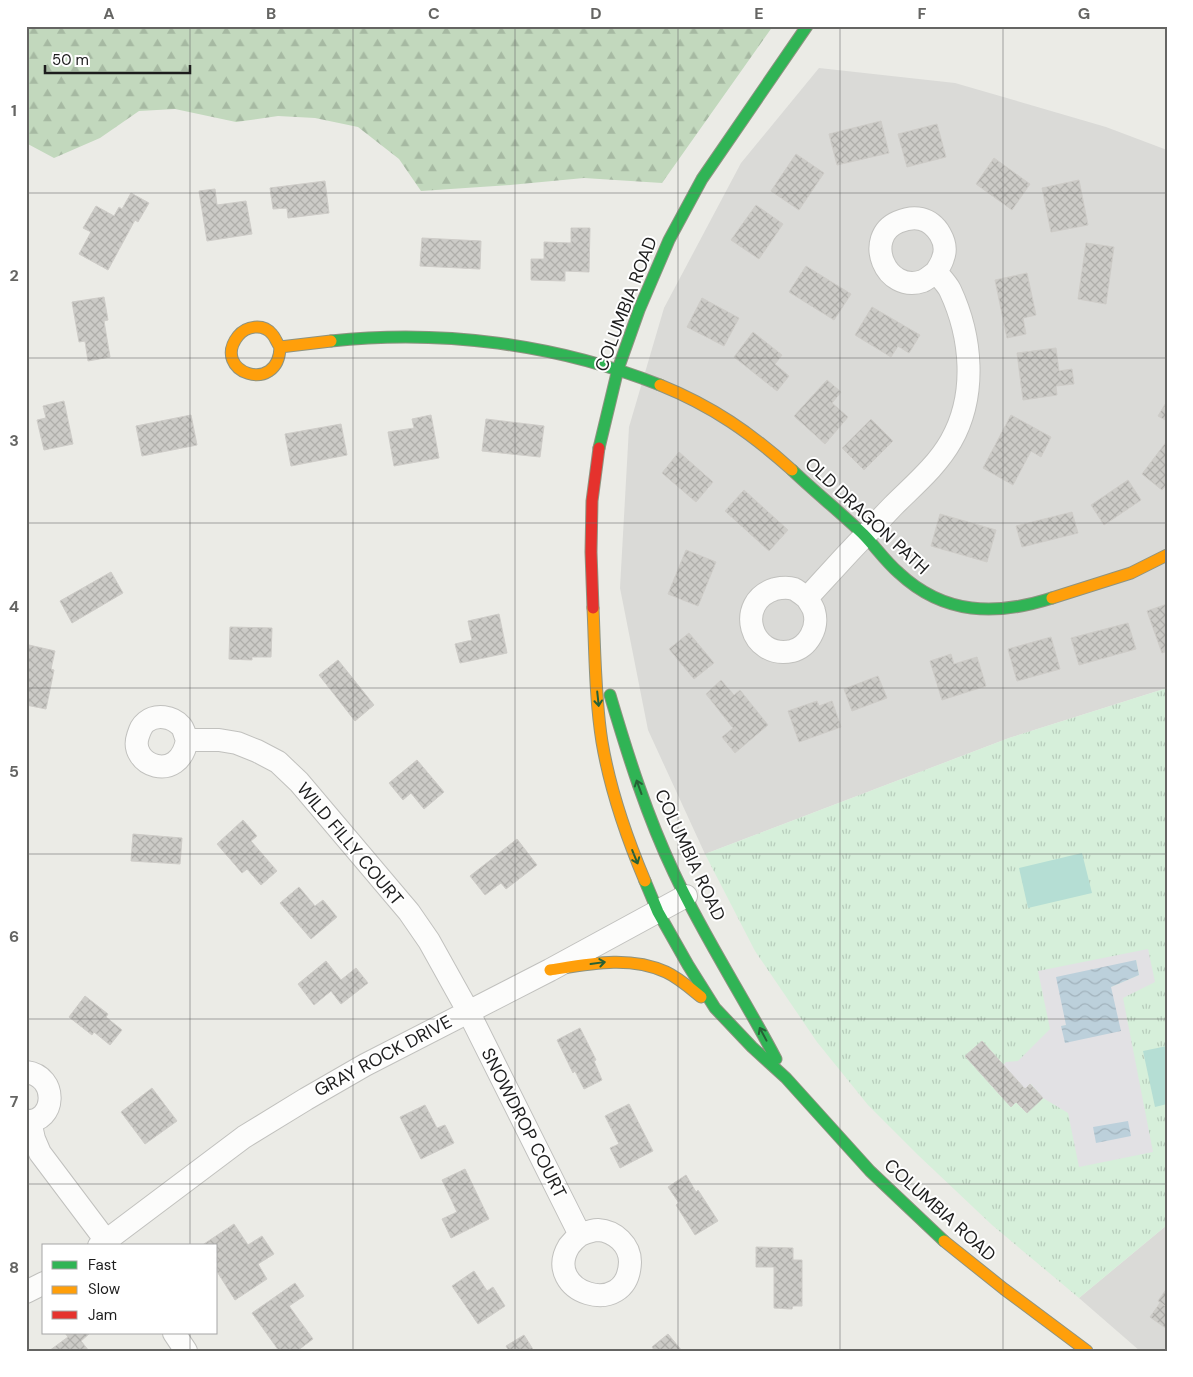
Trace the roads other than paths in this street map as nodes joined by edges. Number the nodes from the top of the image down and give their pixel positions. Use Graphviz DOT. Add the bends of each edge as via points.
graph roads {
  1 [pos="807,26"];
  2 [pos="936,272"];
  3 [pos="280,347"];
  4 [pos="618,369"];
  5 [pos="864,536"];
  6 [pos="1167,555"];
  7 [pos="807,598"];
  8 [pos="594,633"];
  9 [pos="187,740"];
  10 [pos="686,896"];
  11 [pos="658,912"];
  12 [pos="550,970"];
  13 [pos="715,1008"];
  14 [pos="468,1011"];
  15 [pos="26,1072"];
  16 [pos="786,1078"];
  17 [pos="28,1121"];
  18 [pos="580,1235"];
  19 [pos="105,1244"];
  20 [pos="42,1284"];
  21 [pos="26,1292"];
  22 [pos="175,1334"];
  23 [pos="186,1351"];
  24 [pos="1087,1351"];
  1 -- 4 [label="street, COLUMBIA ROAD" via="702,179 668,240"];
  2 -- 5 [label="street" via="949,289 965,339 969,366 962,418 951,442 932,466"];
  3 -- 3 [label="street" via="274,368 266,374 246,374 239,370 231,356 231,347 239,333 255,326 268,330"];
  3 -- 4 [label="street, OLD DRAGON PATH" via="356,338 448,338 535,348"];
  4 -- 5 [label="street, OLD DRAGON PATH" via="704,404 734,423 764,444"];
  4 -- 8 [label="street, COLUMBIA ROAD" via="599,448 592,501"];
  5 -- 6 [label="street, OLD DRAGON PATH" via="902,576 927,594 981,610 1009,609 1037,602 1127,574"];
  5 -- 7 [label="street"];
  10 -- 8 [label="street, COLUMBIA ROAD, one-way" via="639,787"];
  8 -- 11 [label="street, COLUMBIA ROAD, one-way" via="602,742 610,777 631,848"];
  9 -- 14 [label="street, WILD FILLY COURT" via="237,743 278,762 299,782 409,912"];
  10 -- 11 [label="street, GRAY ROCK DRIVE"];
  16 -- 10 [label="street, COLUMBIA ROAD, one-way"];
  11 -- 12 [label="street, GRAY ROCK DRIVE"];
  11 -- 13 [label="street, COLUMBIA ROAD"];
  12 -- 13 [label="street, one-way" via="611,961 645,965 665,971"];
  12 -- 14 [label="street, GRAY ROCK DRIVE"];
  13 -- 16 [label="street, COLUMBIA ROAD"];
  14 -- 18 [label="street, SNOWDROP COURT"];
  14 -- 19 [label="street, GRAY ROCK DRIVE" via="322,1089 244,1137"];
  15 -- 17 [label="street" via="40,1077 48,1086 50,1099 41,1116"];
  16 -- 24 [label="street, COLUMBIA ROAD" via="870,1171 934,1233"];
  17 -- 19 [label="street" via="40,1153"];
  20 -- 21 [label="street"];
  22 -- 23 [label="street"];
}
